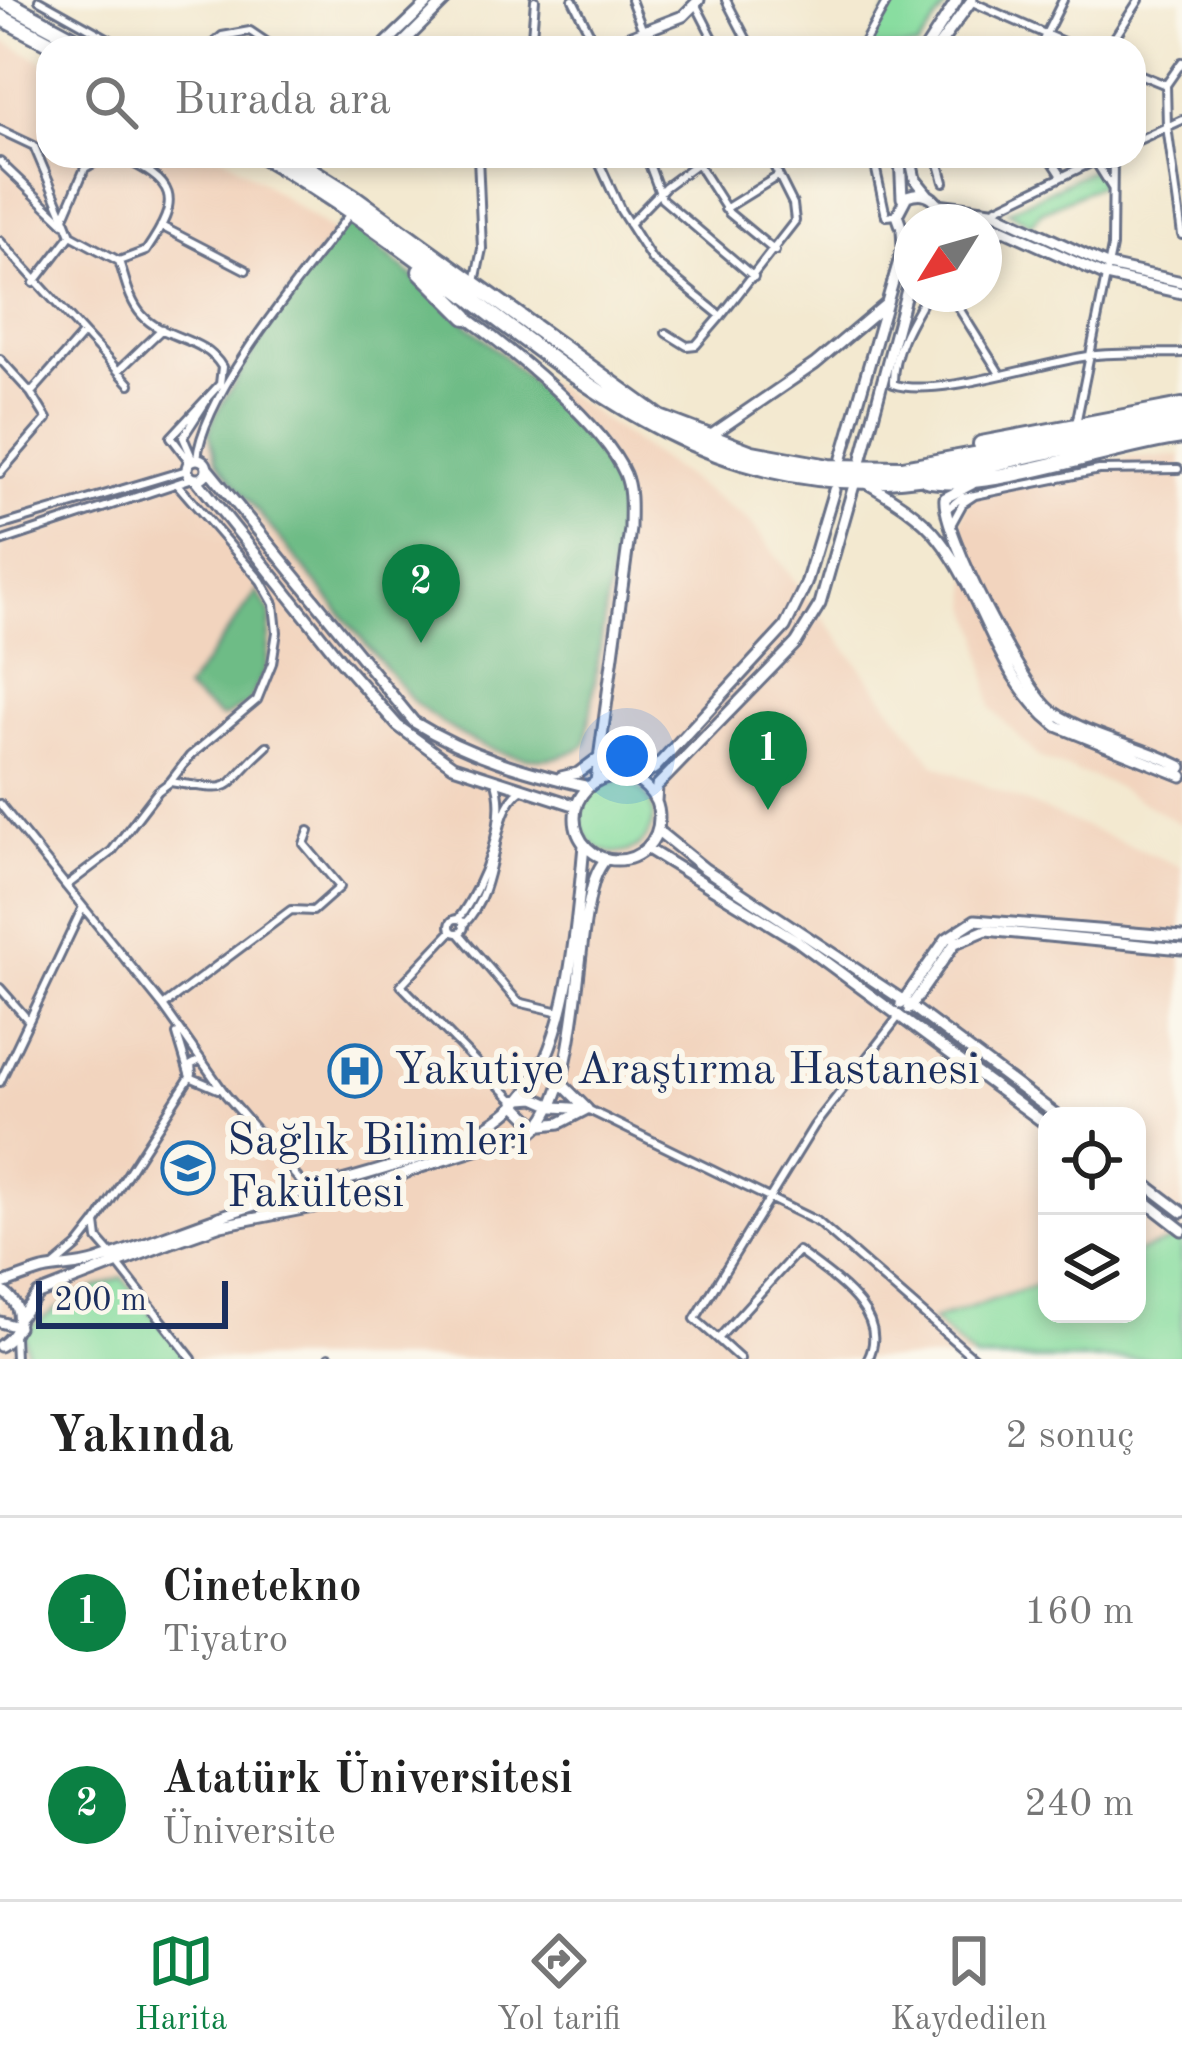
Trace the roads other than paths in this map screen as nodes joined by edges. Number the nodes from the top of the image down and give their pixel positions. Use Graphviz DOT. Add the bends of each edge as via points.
graph roads {
  1 [pos="2,0"];
  2 [pos="39,0"];
  3 [pos="431,0"];
  4 [pos="446,0"];
  5 [pos="536,0"];
  6 [pos="574,0"];
  7 [pos="631,0"];
  8 [pos="726,0"];
  9 [pos="888,0"];
  10 [pos="957,0"];
  11 [pos="970,0"];
  12 [pos="1063,0"];
  13 [pos="1139,0"];
  14 [pos="698,3"];
  15 [pos="0,17"];
  16 [pos="643,31"];
  17 [pos="1045,35"];
  18 [pos="36,36"];
  19 [pos="69,36"];
  20 [pos="104,36"];
  21 [pos="222,36"];
  22 [pos="257,36"];
  23 [pos="400,36"];
  24 [pos="403,36"];
  25 [pos="532,36"];
  26 [pos="592,36"];
  27 [pos="630,36"];
  28 [pos="713,36"];
  29 [pos="746,36"];
  30 [pos="868,36"];
  31 [pos="934,36"];
  32 [pos="945,36"];
  33 [pos="1116,36"];
  34 [pos="1182,62"];
  35 [pos="1146,77"];
  36 [pos="1166,85"];
  37 [pos="1182,120"];
  38 [pos="1167,126"];
  39 [pos="0,130"];
  40 [pos="1146,136"];
  41 [pos="36,151"];
  42 [pos="0,162"];
  43 [pos="43,168"];
  44 [pos="85,168"];
  45 [pos="142,168"];
  46 [pos="282,168"];
  47 [pos="307,168"];
  48 [pos="313,168"];
  49 [pos="479,168"];
  50 [pos="602,168"];
  51 [pos="650,168"];
  52 [pos="691,168"];
  53 [pos="700,168"];
  54 [pos="774,168"];
  55 [pos="876,168"];
  56 [pos="901,168"];
  57 [pos="913,168"];
  58 [pos="940,168"];
  59 [pos="1057,168"];
  60 [pos="1076,168"];
  61 [pos="1099,168"];
  62 [pos="1110,168"];
  63 [pos="320,176"];
  64 [pos="778,176"];
  65 [pos="1062,176"];
  66 [pos="944,182"];
  67 [pos="1112,188"];
  68 [pos="659,193"];
  69 [pos="928,195"];
  70 [pos="902,201"];
  71 [pos="901,204"];
  72 [pos="938,204"];
  73 [pos="1002,206"];
  74 [pos="725,208"];
  75 [pos="352,211"];
  76 [pos="1180,211"];
  77 [pos="894,215"];
  78 [pos="1002,216"];
  79 [pos="65,221"];
  80 [pos="629,224"];
  81 [pos="161,226"];
  82 [pos="1002,229"];
  83 [pos="1007,231"];
  84 [pos="1002,233"];
  85 [pos="71,235"];
  86 [pos="1182,235"];
  87 [pos="0,242"];
  88 [pos="391,242"];
  89 [pos="775,251"];
  90 [pos="119,261"];
  91 [pos="246,270"];
  92 [pos="1108,271"];
  93 [pos="754,277"];
  94 [pos="894,280"];
  95 [pos="1182,282"];
  96 [pos="34,283"];
  97 [pos="473,285"];
  98 [pos="1182,293"];
  99 [pos="888,302"];
  100 [pos="901,312"];
  101 [pos="917,312"];
  102 [pos="961,312"];
  103 [pos="721,316"];
  104 [pos="466,317"];
  105 [pos="162,329"];
  106 [pos="666,333"];
  107 [pos="83,334"];
  108 [pos="1182,353"];
  109 [pos="1090,356"];
  110 [pos="0,359"];
  111 [pos="118,371"];
  112 [pos="1000,374"];
  113 [pos="130,384"];
  114 [pos="31,393"];
  115 [pos="1182,406"];
  116 [pos="1182,417"];
  117 [pos="1076,424"];
  118 [pos="1182,427"];
  119 [pos="1182,436"];
  120 [pos="707,438"];
  121 [pos="842,458"];
  122 [pos="862,458"];
  123 [pos="193,468"];
  124 [pos="892,468"];
  125 [pos="1178,469"];
  126 [pos="0,473"];
  127 [pos="915,476"];
  128 [pos="994,476"];
  129 [pos="857,482"];
  130 [pos="178,485"];
  131 [pos="834,490"];
  132 [pos="99,495"];
  133 [pos="975,495"];
  134 [pos="104,508"];
  135 [pos="944,509"];
  136 [pos="950,526"];
  137 [pos="929,528"];
  138 [pos="1,536"];
  139 [pos="267,746"];
  140 [pos="598,758"];
  141 [pos="1161,761"];
  142 [pos="1182,767"];
  143 [pos="1182,776"];
  144 [pos="556,778"];
  145 [pos="495,780"];
  146 [pos="637,780"];
  147 [pos="170,782"];
  148 [pos="592,784"];
  149 [pos="523,789"];
  150 [pos="656,801"];
  151 [pos="0,805"];
  152 [pos="577,806"];
  153 [pos="309,831"];
  154 [pos="658,831"];
  155 [pos="584,845"];
  156 [pos="648,849"];
  157 [pos="606,860"];
  158 [pos="67,886"];
  159 [pos="83,907"];
  160 [pos="458,927"];
  161 [pos="1182,937"];
  162 [pos="1182,949"];
  163 [pos="0,988"];
  164 [pos="901,998"];
  165 [pos="163,1006"];
  166 [pos="912,1006"];
  167 [pos="561,1012"];
  168 [pos="900,1015"];
  169 [pos="29,1021"];
  170 [pos="174,1024"];
  171 [pos="202,1062"];
  172 [pos="191,1076"];
  173 [pos="0,1080"];
  174 [pos="562,1084"];
  175 [pos="226,1095"];
  176 [pos="514,1103"];
  177 [pos="555,1107"];
  178 [pos="1046,1107"];
  179 [pos="586,1109"];
  180 [pos="1038,1118"];
  181 [pos="543,1125"];
  182 [pos="527,1135"];
  183 [pos="1146,1185"];
  184 [pos="310,1192"];
  185 [pos="770,1201"];
  186 [pos="1146,1202"];
  187 [pos="1182,1212"];
  188 [pos="96,1223"];
  189 [pos="1182,1230"];
  190 [pos="115,1259"];
  191 [pos="52,1269"];
  192 [pos="0,1287"];
  193 [pos="0,1322"];
  194 [pos="17,1326"];
  195 [pos="718,1339"];
  196 [pos="0,1346"];
  197 [pos="15,1359"];
  198 [pos="192,1359"];
  199 [pos="740,1359"];
  200 [pos="868,1359"];
  201 [pos="975,1359"];
  1 -- 19 [label="highway"];
  2 -- 20 [label="street"];
  3 -- 23 [label="main road"];
  4 -- 24 [label="main road"];
  5 -- 25 [label="street"];
  6 -- 26 [label="street"];
  7 -- 16 [label="street"];
  8 -- 29 [label="street"];
  9 -- 30 [label="street"];
  10 -- 31 [label="main road"];
  11 -- 17 [label="street"];
  11 -- 32 [label="main road"];
  12 -- 17 [label="street"];
  13 -- 33 [label="street"];
  14 -- 16 [label="main road"];
  14 -- 28 [label="street"];
  15 -- 18 [label="highway"];
  16 -- 27 [label="main road"];
  21 -- 22 [label="street"];
  34 -- 36 [label="street"];
  35 -- 36 [label="street"];
  36 -- 38 [label="street"];
  37 -- 38 [label="street"];
  38 -- 40 [label="street"];
  38 -- 76 [label="street"];
  39 -- 41 [label="street"];
  42 -- 79 [label="street"];
  43 -- 79 [label="street"];
  44 -- 79 [label="street"];
  45 -- 81 [label="street" via="168,193"];
  46 -- 75 [label="highway"];
  47 -- 63 [label="highway"];
  48 -- 63 [label="highway"];
  49 -- 97 [label="street" via="482,249"];
  50 -- 80 [label="street"];
  51 -- 68 [label="street"];
  52 -- 68 [label="street"];
  53 -- 74 [label="street"];
  54 -- 64 [label="street"];
  55 -- 77 [label="street" via="886,216"];
  56 -- 70 [label="main road"];
  57 -- 69 [label="main road"];
  58 -- 66 [label="street"];
  59 -- 65 [label="street"];
  60 -- 65 [label="street"];
  61 -- 67 [label="street"];
  62 -- 67 [label="street"];
  63 -- 97 [label="highway"];
  64 -- 74 [label="street"];
  64 -- 89 [label="street" via="796,215"];
  65 -- 73 [label="street"];
  67 -- 92 [label="street"];
  68 -- 80 [label="street"];
  68 -- 93 [label="street"];
  69 -- 70 [label="main road"];
  69 -- 72 [label="main road"];
  70 -- 71 [label="main road"];
  74 -- 89 [label="street"];
  75 -- 88 [label="highway"];
  75 -- 123 [label="street" via="260,332 199,436"];
  76 -- 86 [label="street"];
  78 -- 92 [label="main road"];
  79 -- 85 [label="street"];
  80 -- 103 [label="street" via="656,265"];
  81 -- 90 [label="street" via="146,251"];
  81 -- 91 [label="street"];
  82 -- 83 [label="main road"];
  83 -- 84 [label="street"];
  83 -- 92 [label="main road"];
  85 -- 90 [label="street"];
  85 -- 96 [label="street"];
  87 -- 96 [label="street"];
  88 -- 104 [label="highway"];
  88 -- 129 [label="highway" via="662,432 767,470"];
  89 -- 93 [label="street"];
  90 -- 105 [label="street" via="139,313"];
  92 -- 95 [label="main road"];
  92 -- 98 [label="main road"];
  92 -- 109 [label="street"];
  93 -- 103 [label="street"];
  94 -- 99 [label="main road"];
  96 -- 107 [label="street"];
  97 -- 120 [label="highway" via="660,418"];
  99 -- 120 [label="main road"];
  99 -- 121 [label="main road"];
  100 -- 122 [label="main road"];
  101 -- 112 [label="street" via="892,384 932,387"];
  102 -- 112 [label="street"];
  103 -- 106 [label="street" via="695,345"];
  104 -- 140 [label="main road" via="584,418 624,472 630,529"];
  105 -- 111 [label="street"];
  105 -- 123 [label="street" via="219,361 222,379 181,433"];
  107 -- 111 [label="street"];
  107 -- 114 [label="street"];
  108 -- 109 [label="street"];
  109 -- 112 [label="street"];
  109 -- 117 [label="street"];
  110 -- 114 [label="street"];
  111 -- 113 [label="street"];
  114 -- 126 [label="street" via="45,424"];
  115 -- 117 [label="highway"];
  116 -- 124 [label="highway"];
  117 -- 124 [label="highway"];
  118 -- 127 [label="highway"];
  119 -- 128 [label="highway"];
  120 -- 124 [label="highway" via="829,466"];
  123 -- 130 [label="street"];
  123 -- 132 [label="street"];
  123 -- 144 [label="main road" via="203,477 207,468 414,722 496,763"];
  123 -- 145 [label="main road" via="398,726 453,766"];
  125 -- 133 [label="street" via="1100,470"];
  127 -- 128 [label="highway" via="942,483"];
  127 -- 129 [label="highway"];
  128 -- 135 [label="main road" via="952,492"];
  129 -- 137 [label="main road"];
  129 -- 150 [label="main road" via="820,604 796,643 658,786"];
  130 -- 134 [label="street"];
  130 -- 147 [label="street" via="261,581 277,632 257,700"];
  131 -- 146 [label="main road" via="784,627"];
  132 -- 134 [label="street"];
  132 -- 138 [label="street"];
  133 -- 135 [label="street"];
  133 -- 136 [label="street"];
  134 -- 138 [label="street"];
  135 -- 136 [label="main road"];
  135 -- 137 [label="main road" via="933,513"];
  136 -- 137 [label="main road"];
  136 -- 141 [label="main road" via="1043,702"];
  137 -- 141 [label="main road" via="1044,716"];
  139 -- 147 [label="street" via="228,787"];
  140 -- 144 [label="main road"];
  140 -- 148 [label="main road"];
  141 -- 142 [label="main road"];
  141 -- 143 [label="main road"];
  144 -- 148 [label="main road"];
  145 -- 149 [label="main road"];
  145 -- 160 [label="street" via="500,808 483,878"];
  146 -- 148 [label="main road"];
  146 -- 150 [label="main road"];
  147 -- 158 [label="street" via="112,850"];
  148 -- 152 [label="main road"];
  149 -- 152 [label="main road"];
  149 -- 160 [label="street" via="506,801 485,892"];
  150 -- 154 [label="main road"];
  151 -- 158 [label="street"];
  152 -- 155 [label="main road"];
  153 -- 165 [label="street" via="304,844 340,887 313,910 291,910"];
  154 -- 156 [label="main road"];
  154 -- 164 [label="main road"];
  155 -- 157 [label="main road"];
  155 -- 167 [label="main road"];
  156 -- 157 [label="main road"];
  156 -- 168 [label="main road"];
  157 -- 174 [label="main road" via="592,888"];
  158 -- 159 [label="street"];
  159 -- 165 [label="street"];
  159 -- 169 [label="street"];
  160 -- 167 [label="street" via="518,1002"];
  160 -- 176 [label="street" via="401,985"];
  161 -- 164 [label="main road" via="975,920 946,939"];
  162 -- 166 [label="main road" via="986,930 955,943"];
  163 -- 169 [label="street"];
  164 -- 166 [label="main road"];
  164 -- 168 [label="main road"];
  165 -- 170 [label="street"];
  166 -- 168 [label="main road"];
  166 -- 178 [label="main road"];
  167 -- 176 [label="main road" via="552,1046"];
  168 -- 180 [label="main road"];
  168 -- 185 [label="street" via="814,1126"];
  169 -- 173 [label="street"];
  170 -- 171 [label="street"];
  170 -- 172 [label="street"];
  171 -- 172 [label="street"];
  171 -- 175 [label="street"];
  172 -- 175 [label="street"];
  172 -- 188 [label="street"];
  174 -- 177 [label="main road"];
  174 -- 179 [label="main road"];
  175 -- 184 [label="street"];
  176 -- 177 [label="main road" via="535,1098"];
  176 -- 182 [label="main road" via="532,1121"];
  176 -- 182 [label="main road" via="509,1124"];
  176 -- 184 [label="main road" via="453,1143"];
  177 -- 179 [label="main road"];
  177 -- 181 [label="main road"];
  179 -- 181 [label="main road"];
  179 -- 185 [label="street"];
  181 -- 182 [label="main road"];
  182 -- 190 [label="main road" via="313,1207"];
  183 -- 187 [label="main road"];
  184 -- 190 [label="main road" via="256,1204"];
  185 -- 195 [label="street" via="695,1318"];
  185 -- 201 [label="street" via="855,1250"];
  186 -- 189 [label="main road"];
  188 -- 190 [label="street"];
  188 -- 191 [label="street"];
  190 -- 191 [label="main road"];
  190 -- 194 [label="main road" via="38,1294"];
  190 -- 198 [label="street"];
  191 -- 192 [label="main road"];
  192 -- 194 [label="main road" via="14,1301"];
  193 -- 194 [label="main road"];
  194 -- 196 [label="main road"];
  194 -- 197 [label="street"];
  195 -- 199 [label="street"];
  195 -- 200 [label="street" via="798,1251 871,1318 876,1343"];
}
